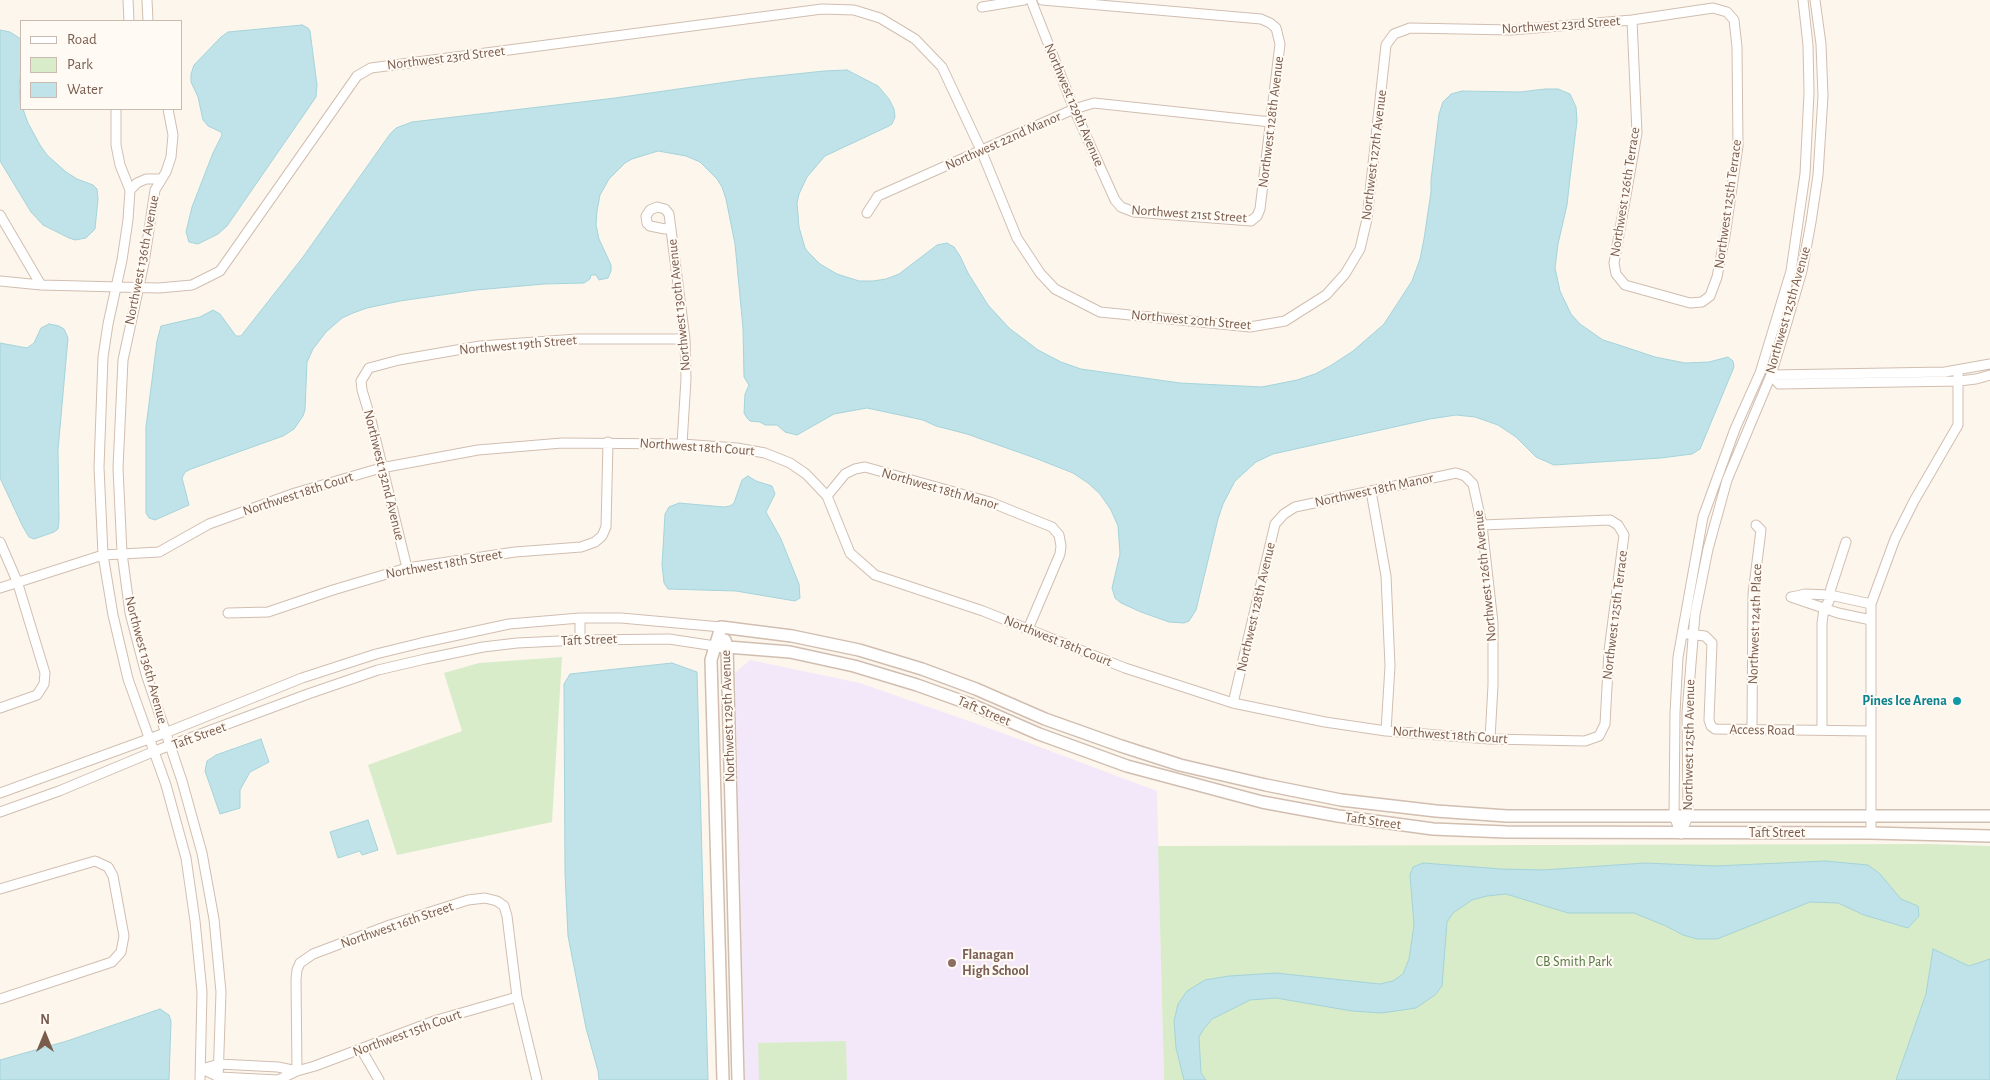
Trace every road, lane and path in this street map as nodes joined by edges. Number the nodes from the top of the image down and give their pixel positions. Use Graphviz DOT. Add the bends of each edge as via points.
graph roads {
  1 [pos="128,0"];
  2 [pos="147,0"];
  3 [pos="1024,0"];
  4 [pos="1030,0"];
  5 [pos="1042,0"];
  6 [pos="1803,0"];
  7 [pos="1815,0"];
  8 [pos="982,7"];
  9 [pos="1727,12"];
  10 [pos="129,20"];
  11 [pos="148,20"];
  12 [pos="1632,20"];
  13 [pos="1394,34"];
  14 [pos="1074,109"];
  15 [pos="116,110"];
  16 [pos="168,110"];
  17 [pos="1272,122"];
  18 [pos="981,150"];
  19 [pos="162,179"];
  20 [pos="130,190"];
  21 [pos="1121,207"];
  22 [pos="867,213"];
  23 [pos="0,214"];
  24 [pos="1257,216"];
  25 [pos="670,226"];
  26 [pos="1345,274"];
  27 [pos="1616,274"];
  28 [pos="0,281"];
  29 [pos="41,285"];
  30 [pos="116,287"];
  31 [pos="138,287"];
  32 [pos="1055,289"];
  33 [pos="685,339"];
  34 [pos="1990,364"];
  35 [pos="1958,371"];
  36 [pos="1771,375"];
  37 [pos="1990,375"];
  38 [pos="361,381"];
  39 [pos="1959,381"];
  40 [pos="608,442"];
  41 [pos="682,444"];
  42 [pos="381,468"];
  43 [pos="1465,476"];
  44 [pos="1372,491"];
  45 [pos="826,496"];
  46 [pos="1284,514"];
  47 [pos="1482,525"];
  48 [pos="1756,525"];
  49 [pos="0,542"];
  50 [pos="1846,542"];
  51 [pos="122,553"];
  52 [pos="103,554"];
  53 [pos="407,568"];
  54 [pos="17,581"];
  55 [pos="0,588"];
  56 [pos="1830,595"];
  57 [pos="1871,604"];
  58 [pos="1824,609"];
  59 [pos="228,613"];
  60 [pos="580,618"];
  61 [pos="1871,620"];
  62 [pos="721,628"];
  63 [pos="1028,629"];
  64 [pos="1682,633"];
  65 [pos="1693,634"];
  66 [pos="580,640"];
  67 [pos="421,643"];
  68 [pos="715,646"];
  69 [pos="727,647"];
  70 [pos="426,659"];
  71 [pos="302,678"];
  72 [pos="976,689"];
  73 [pos="308,694"];
  74 [pos="1233,703"];
  75 [pos="970,704"];
  76 [pos="0,708"];
  77 [pos="1752,725"];
  78 [pos="1822,726"];
  79 [pos="1386,731"];
  80 [pos="164,732"];
  81 [pos="1872,732"];
  82 [pos="1599,736"];
  83 [pos="150,738"];
  84 [pos="1490,739"];
  85 [pos="170,746"];
  86 [pos="155,752"];
  87 [pos="0,793"];
  88 [pos="0,812"];
  89 [pos="1674,816"];
  90 [pos="1688,816"];
  91 [pos="1871,816"];
  92 [pos="1990,816"];
  93 [pos="1871,833"];
  94 [pos="1681,834"];
  95 [pos="1990,836"];
  96 [pos="0,889"];
  97 [pos="517,997"];
  98 [pos="0,1000"];
  99 [pos="737,1024"];
  100 [pos="722,1035"];
  101 [pos="360,1049"];
  102 [pos="219,1064"];
  103 [pos="202,1069"];
  104 [pos="297,1071"];
  105 [pos="218,1078"];
  106 [pos="200,1080"];
  107 [pos="379,1080"];
  108 [pos="537,1080"];
  109 [pos="722,1080"];
  110 [pos="738,1080"];
  1 -- 10 [label="street"];
  2 -- 11 [label="street"];
  3 -- 8 [label="street"];
  4 -- 14 [label="street, Northwest 129th Avenue"];
  5 -- 17 [label="street, Northwest 128th Avenue" via="1261,19 1270,23 1276,28 1280,44"];
  6 -- 64 [label="street, Northwest 125th Avenue" via="1810,93 1805,174 1791,271 1760,372 1703,517"];
  7 -- 36 [label="street, Northwest 125th Avenue" via="1823,96 1818,174 1802,271"];
  9 -- 12 [label="street, Northwest 23rd Street" via="1713,8"];
  9 -- 27 [label="street, Northwest 125th Terrace" via="1734,20 1738,146 1725,236 1710,296 1702,302 1690,303 1625,284"];
  12 -- 13 [label="street, Northwest 23rd Street" via="1511,30 1410,28"];
  12 -- 27 [label="street, Northwest 126th Terrace" via="1637,132 1614,263"];
  13 -- 26 [label="street, Northwest 127th Avenue" via="1386,44 1367,219 1360,249"];
  14 -- 17 [label="street, Northwest 22nd Manor" via="1094,104"];
  14 -- 18 [label="street, Northwest 22nd Manor"];
  14 -- 21 [label="street, Northwest 129th Avenue"];
  15 -- 20 [label="street, Northwest 136th Avenue" via="116,145"];
  16 -- 19 [label="street, Northwest 136th Avenue" via="173,135 171,157"];
  17 -- 24 [label="street, Northwest 128th Avenue"];
  18 -- 22 [label="street, Northwest 22nd Manor" via="878,196"];
  18 -- 31 [label="street, Northwest 23rd Street" via="942,67 915,39 880,18 854,10 822,9 372,68 358,76 220,271 192,285"];
  18 -- 32 [label="street, Northwest 23rd Street" via="1017,238"];
  19 -- 20 [label="street, Northwest 136th Avenue" via="146,179"];
  19 -- 31 [label="street, Northwest 136th Avenue" via="155,190"];
  20 -- 30 [label="street, Northwest 136th Avenue"];
  21 -- 24 [label="street, Northwest 21st Street" via="1134,212 1250,221"];
  23 -- 29 [label="street"];
  25 -- 33 [label="street, Northwest 130th Avenue"];
  26 -- 32 [label="street, Northwest 20th Street" via="1326,295 1285,321 1250,327 1100,312"];
  28 -- 29 [label="street"];
  29 -- 30 [label="street"];
  30 -- 31 [label="street, Northwest 23rd Street"];
  30 -- 52 [label="street, Northwest 136th Avenue" via="103,357 99,467"];
  31 -- 51 [label="street, Northwest 136th Avenue" via="123,360 120,397 118,468"];
  33 -- 38 [label="street, Northwest 19th Street" via="577,339 480,346 369,368"];
  33 -- 41 [label="street, Northwest 130th Avenue"];
  34 -- 35 [label="street"];
  35 -- 36 [label="street"];
  35 -- 39 [label="street"];
  36 -- 39 [label="street" via="1779,384"];
  36 -- 65 [label="street, Northwest 125th Avenue" via="1741,444 1717,513"];
  37 -- 39 [label="street"];
  38 -- 42 [label="street, Northwest 132nd Avenue"];
  39 -- 57 [label="street" via="1958,425 1895,539"];
  40 -- 41 [label="street, Northwest 18th Court"];
  40 -- 42 [label="street, Northwest 18th Court" via="478,450"];
  40 -- 53 [label="street, Northwest 18th Street" via="606,527 595,542 581,547 515,552"];
  41 -- 45 [label="street, Northwest 18th Court" via="765,453 806,474"];
  42 -- 51 [label="street, Northwest 18th Court" via="295,492 209,524 159,552"];
  42 -- 53 [label="street, Northwest 132nd Avenue"];
  43 -- 44 [label="street, Northwest 18th Manor" via="1456,473"];
  43 -- 47 [label="street, Northwest 126th Avenue" via="1473,484"];
  44 -- 46 [label="street, Northwest 18th Manor" via="1294,507"];
  44 -- 79 [label="street" via="1386,576 1390,666"];
  45 -- 63 [label="street, Northwest 18th Court" via="850,553 875,575"];
  45 -- 63 [label="street, Northwest 18th Manor" via="845,474 865,467 990,502 1052,527 1062,546"];
  46 -- 74 [label="street, Northwest 128th Avenue" via="1276,524"];
  47 -- 82 [label="street, Northwest 125th Terrace" via="1600,520 1618,524 1624,535 1624,546 1609,651 1605,724"];
  47 -- 84 [label="street, Northwest 126th Avenue" via="1493,623"];
  48 -- 77 [label="street, Northwest 124th Place" via="1760,530 1753,594"];
  49 -- 54 [label="street"];
  50 -- 56 [label="street"];
  51 -- 52 [label="street, Northwest 18th Court"];
  51 -- 80 [label="street, Northwest 136th Avenue" via="130,612"];
  52 -- 54 [label="street, Northwest 18th Court"];
  52 -- 83 [label="street, Northwest 136th Avenue" via="128,680"];
  53 -- 59 [label="street, Northwest 18th Street" via="268,612"];
  54 -- 55 [label="street, Northwest 18th Court"];
  54 -- 76 [label="street" via="46,673 37,694"];
  56 -- 57 [label="street"];
  56 -- 58 [label="street"];
  56 -- 58 [label="street" via="1805,594 1791,598"];
  57 -- 61 [label="street"];
  58 -- 61 [label="street"];
  58 -- 78 [label="street"];
  60 -- 62 [label="street, Taft Street" via="622,618"];
  60 -- 66 [label="street"];
  60 -- 67 [label="street, Taft Street" via="509,624"];
  61 -- 81 [label="street"];
  62 -- 68 [label="street, Northwest 129th Avenue"];
  62 -- 69 [label="street, Northwest 129th Avenue"];
  62 -- 72 [label="street, Taft Street" via="792,636 859,650"];
  63 -- 74 [label="street, Northwest 18th Court" via="1125,668"];
  64 -- 65 [label="street, Access Road"];
  64 -- 89 [label="street, Northwest 125th Avenue" via="1675,713"];
  65 -- 81 [label="street, Access Road" via="1705,636 1712,643 1709,720 1715,729"];
  65 -- 90 [label="street, Northwest 125th Avenue" via="1687,713"];
  66 -- 68 [label="street, Taft Street" via="669,639"];
  66 -- 70 [label="street, Taft Street" via="483,647"];
  67 -- 70 [label="street"];
  67 -- 71 [label="street, Taft Street"];
  68 -- 69 [label="street, Taft Street"];
  68 -- 100 [label="street, Northwest 129th Avenue" via="712,660"];
  69 -- 75 [label="street, Taft Street" via="790,652 854,666"];
  69 -- 99 [label="street, Northwest 129th Avenue"];
  70 -- 73 [label="street, Taft Street" via="378,670"];
  71 -- 73 [label="street"];
  71 -- 80 [label="street, Taft Street"];
  72 -- 75 [label="street"];
  72 -- 89 [label="street, Taft Street" via="1090,736 1180,765 1341,800 1507,816"];
  73 -- 85 [label="street, Taft Street"];
  74 -- 79 [label="street, Northwest 18th Court"];
  75 -- 94 [label="street, Taft Street" via="1099,757 1262,802 1338,816 1433,828 1506,832"];
  79 -- 84 [label="street, Northwest 18th Court"];
  80 -- 83 [label="street, Taft Street"];
  80 -- 85 [label="street, Northwest 136th Avenue"];
  81 -- 91 [label="street"];
  82 -- 84 [label="street, Northwest 18th Court" via="1585,742"];
  83 -- 86 [label="street, Northwest 136th Avenue"];
  83 -- 87 [label="street, Taft Street"];
  85 -- 86 [label="street, Taft Street"];
  85 -- 102 [label="street, Northwest 136th Avenue" via="202,853 214,919 221,992"];
  86 -- 88 [label="street, Taft Street"];
  86 -- 103 [label="street, Northwest 136th Avenue" via="186,858 202,992"];
  89 -- 90 [label="street, Taft Street"];
  89 -- 94 [label="street, Northwest 125th Avenue"];
  90 -- 91 [label="street, Taft Street"];
  90 -- 94 [label="street, Northwest 125th Avenue"];
  91 -- 92 [label="street, Taft Street"];
  91 -- 93 [label="street"];
  93 -- 94 [label="street, Taft Street"];
  93 -- 95 [label="street, Taft Street"];
  96 -- 98 [label="street" via="94,861 108,867 113,876 124,936 121,952 112,962"];
  97 -- 101 [label="street, Northwest 15th Court" via="437,1020"];
  97 -- 104 [label="street, Northwest 16th Street" via="507,916 504,906 497,901 486,898 468,900 390,924 314,954 300,963 296,979"];
  97 -- 108 [label="street"];
  99 -- 100 [label="street"];
  99 -- 110 [label="street, Northwest 129th Avenue"];
  100 -- 109 [label="street, Northwest 129th Avenue"];
  101 -- 104 [label="street, Northwest 15th Court"];
  101 -- 107 [label="street"];
  102 -- 103 [label="street, Northwest 15th Court"];
  102 -- 104 [label="street, Northwest 15th Court"];
  102 -- 105 [label="street, Northwest 136th Avenue"];
  103 -- 105 [label="street, Northwest 15th Court"];
  103 -- 106 [label="street, Northwest 136th Avenue"];
  104 -- 105 [label="street, Northwest 15th Court" via="278,1080"];
}
